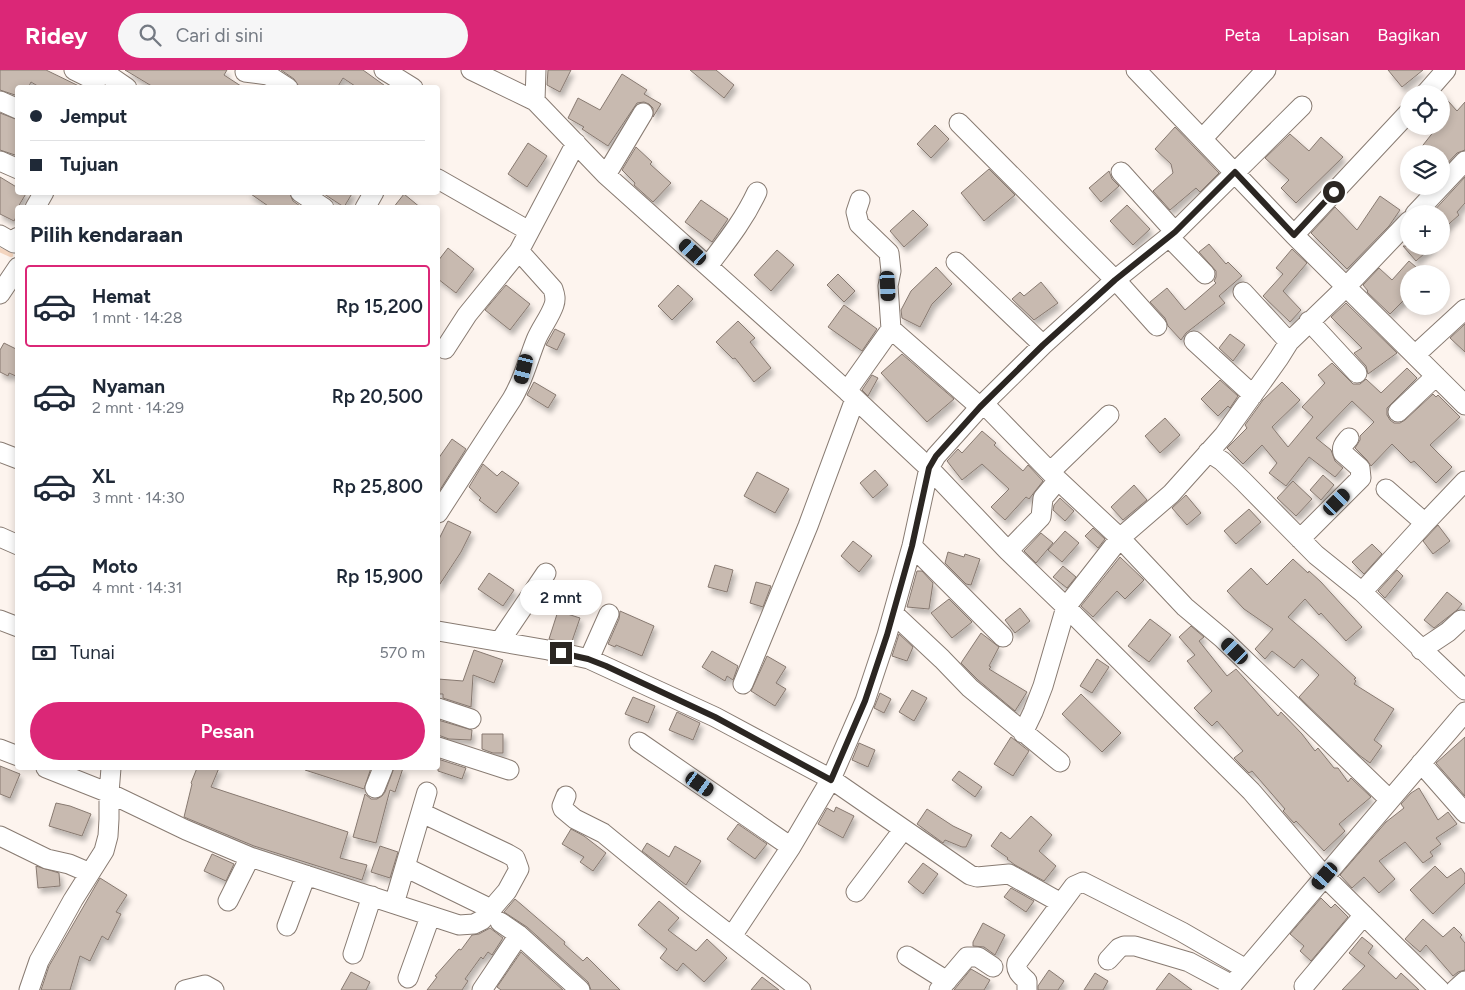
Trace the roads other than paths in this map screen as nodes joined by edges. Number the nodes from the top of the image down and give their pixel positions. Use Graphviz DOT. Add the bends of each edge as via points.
graph roads {
  1 [pos="74,70"];
  2 [pos="384,70"];
  3 [pos="471,70"];
  4 [pos="536,70"];
  5 [pos="1266,70"];
  6 [pos="1141,72"];
  7 [pos="1437,73"];
  8 [pos="247,76"];
  9 [pos="98,77"];
  10 [pos="119,85"];
  11 [pos="283,85"];
  12 [pos="408,85"];
  13 [pos="1430,85"];
  14 [pos="0,101"];
  15 [pos="535,101"];
  16 [pos="1302,106"];
  17 [pos="15,108"];
  18 [pos="643,113"];
  19 [pos="1400,122"];
  20 [pos="959,123"];
  21 [pos="1202,138"];
  22 [pos="576,143"];
  23 [pos="0,161"];
  24 [pos="1465,161"];
  25 [pos="15,168"];
  26 [pos="1121,172"];
  27 [pos="1235,172"];
  28 [pos="606,175"];
  29 [pos="440,181"];
  30 [pos="757,192"];
  31 [pos="304,195"];
  32 [pos="860,200"];
  33 [pos="320,205"];
  34 [pos="1423,205"];
  35 [pos="1400,230"];
  36 [pos="529,231"];
  37 [pos="1172,234"];
  38 [pos="0,235"];
  39 [pos="1294,235"];
  40 [pos="15,242"];
  41 [pos="519,251"];
  42 [pos="956,262"];
  43 [pos="708,266"];
  44 [pos="15,272"];
  45 [pos="1205,274"];
  46 [pos="1115,280"];
  47 [pos="1346,287"];
  48 [pos="1243,292"];
  49 [pos="0,294"];
  50 [pos="1465,309"];
  51 [pos="1309,321"];
  52 [pos="1157,326"];
  53 [pos="891,329"];
  54 [pos="1194,341"];
  55 [pos="1289,342"];
  56 [pos="1043,345"];
  57 [pos="445,349"];
  58 [pos="1415,355"];
  59 [pos="1357,373"];
  60 [pos="1436,376"];
  61 [pos="851,395"];
  62 [pos="1253,395"];
  63 [pos="1465,405"];
  64 [pos="982,406"];
  65 [pos="1398,412"];
  66 [pos="1109,415"];
  67 [pos="1349,438"];
  68 [pos="0,452"];
  69 [pos="1208,452"];
  70 [pos="15,458"];
  71 [pos="929,468"];
  72 [pos="1054,476"];
  73 [pos="1465,481"];
  74 [pos="1386,489"];
  75 [pos="440,510"];
  76 [pos="1424,523"];
  77 [pos="0,537"];
  78 [pos="1120,538"];
  79 [pos="1300,539"];
  80 [pos="15,544"];
  81 [pos="912,546"];
  82 [pos="1008,551"];
  83 [pos="546,572"];
  84 [pos="1362,592"];
  85 [pos="1066,606"];
  86 [pos="608,614"];
  87 [pos="894,614"];
  88 [pos="0,620"];
  89 [pos="1461,620"];
  90 [pos="15,626"];
  91 [pos="440,636"];
  92 [pos="1004,637"];
  93 [pos="500,642"];
  94 [pos="1421,650"];
  95 [pos="588,659"];
  96 [pos="743,684"];
  97 [pos="1465,690"];
  98 [pos="440,709"];
  99 [pos="1465,712"];
  100 [pos="471,719"];
  101 [pos="1023,733"];
  102 [pos="639,742"];
  103 [pos="440,748"];
  104 [pos="0,749"];
  105 [pos="15,755"];
  106 [pos="1060,762"];
  107 [pos="1422,763"];
  108 [pos="51,770"];
  109 [pos="111,770"];
  110 [pos="382,770"];
  111 [pos="509,770"];
  112 [pos="831,780"];
  113 [pos="375,788"];
  114 [pos="427,792"];
  115 [pos="109,793"];
  116 [pos="566,796"];
  117 [pos="1390,800"];
  118 [pos="422,813"];
  119 [pos="1465,813"];
  120 [pos="903,830"];
  121 [pos="0,836"];
  122 [pos="791,848"];
  123 [pos="250,857"];
  124 [pos="405,867"];
  125 [pos="90,873"];
  126 [pos="306,875"];
  127 [pos="1325,876"];
  128 [pos="856,892"];
  129 [pos="372,896"];
  130 [pos="228,901"];
  131 [pos="1061,903"];
  132 [pos="394,904"];
  133 [pos="1364,915"];
  134 [pos="495,916"];
  135 [pos="430,917"];
  136 [pos="287,926"];
  137 [pos="518,935"];
  138 [pos="732,936"];
  139 [pos="353,954"];
  140 [pos="907,956"];
  141 [pos="1108,960"];
  142 [pos="993,967"];
  143 [pos="1246,969"];
  144 [pos="408,978"];
  145 [pos="1465,981"];
  146 [pos="943,985"];
  147 [pos="1304,986"];
  148 [pos="488,987"];
  149 [pos="1230,988"];
  150 [pos="29,990"];
  151 [pos="185,990"];
  152 [pos="214,990"];
  153 [pos="580,990"];
  154 [pos="800,990"];
  155 [pos="1027,990"];
  156 [pos="1440,990"];
  157 [pos="1455,990"];
  1 -- 9 [label="street"];
  2 -- 12 [label="street"];
  3 -- 15 [label="street"];
  4 -- 15 [label="street"];
  5 -- 21 [label="street"];
  6 -- 21 [label="street"];
  7 -- 13 [label="street"];
  8 -- 11 [label="street" via="268,75"];
  9 -- 10 [label="street"];
  14 -- 17 [label="street"];
  15 -- 22 [label="street"];
  16 -- 27 [label="street"];
  18 -- 28 [label="street"];
  19 -- 39 [label="street"];
  20 -- 46 [label="street"];
  21 -- 27 [label="street"];
  22 -- 28 [label="street"];
  22 -- 36 [label="street"];
  23 -- 25 [label="street"];
  24 -- 34 [label="street"];
  26 -- 37 [label="street"];
  27 -- 37 [label="street"];
  27 -- 39 [label="street"];
  28 -- 43 [label="street"];
  29 -- 36 [label="street"];
  30 -- 43 [label="street" via="748,213"];
  31 -- 33 [label="street"];
  32 -- 53 [label="street" via="856,212 858,224 889,253"];
  35 -- 47 [label="street"];
  36 -- 41 [label="street"];
  37 -- 45 [label="street"];
  37 -- 46 [label="street"];
  38 -- 40 [label="street"];
  39 -- 47 [label="street"];
  41 -- 57 [label="street" via="467,315"];
  41 -- 75 [label="street" via="553,290 556,297 554,305 537,337 521,384"];
  42 -- 56 [label="street"];
  43 -- 61 [label="street"];
  44 -- 49 [label="street"];
  46 -- 52 [label="street"];
  46 -- 56 [label="street"];
  47 -- 51 [label="street"];
  47 -- 58 [label="street"];
  48 -- 55 [label="street"];
  50 -- 58 [label="street"];
  51 -- 55 [label="street"];
  51 -- 59 [label="street"];
  53 -- 61 [label="street"];
  53 -- 64 [label="street"];
  54 -- 62 [label="street"];
  55 -- 62 [label="street"];
  56 -- 64 [label="street"];
  58 -- 60 [label="street"];
  60 -- 63 [label="street"];
  60 -- 65 [label="street"];
  61 -- 71 [label="street"];
  61 -- 96 [label="street" via="808,526"];
  62 -- 69 [label="street"];
  64 -- 71 [label="street" via="941,449"];
  64 -- 72 [label="street"];
  66 -- 72 [label="street"];
  67 -- 79 [label="street" via="1342,450 1360,468 1361,478"];
  68 -- 70 [label="street"];
  69 -- 78 [label="street" via="1171,494"];
  69 -- 79 [label="street" via="1243,481"];
  71 -- 81 [label="street"];
  71 -- 82 [label="street"];
  72 -- 78 [label="street"];
  72 -- 82 [label="street" via="1043,498 1041,517"];
  73 -- 76 [label="street"];
  74 -- 76 [label="street"];
  76 -- 84 [label="street"];
  77 -- 80 [label="street"];
  78 -- 85 [label="street"];
  78 -- 117 [label="street" via="1185,607 1222,638"];
  79 -- 84 [label="street"];
  81 -- 87 [label="street"];
  81 -- 92 [label="street"];
  82 -- 85 [label="street"];
  83 -- 93 [label="street"];
  84 -- 94 [label="street"];
  85 -- 101 [label="street" via="1043,686"];
  85 -- 127 [label="street" via="1251,791"];
  86 -- 95 [label="street"];
  87 -- 101 [label="street" via="970,688"];
  87 -- 112 [label="street" via="865,701"];
  88 -- 90 [label="street"];
  89 -- 94 [label="street"];
  91 -- 93 [label="street"];
  93 -- 95 [label="street"];
  94 -- 97 [label="street"];
  95 -- 112 [label="street" via="715,717"];
  98 -- 100 [label="street"];
  99 -- 107 [label="street"];
  101 -- 106 [label="street"];
  102 -- 122 [label="street"];
  103 -- 111 [label="street"];
  104 -- 105 [label="street"];
  107 -- 117 [label="street"];
  107 -- 119 [label="street"];
  108 -- 115 [label="street"];
  109 -- 115 [label="street"];
  110 -- 113 [label="street"];
  112 -- 120 [label="street"];
  112 -- 122 [label="street"];
  114 -- 118 [label="street"];
  115 -- 123 [label="street"];
  115 -- 125 [label="street" via="108,836 104,851"];
  116 -- 138 [label="street" via="563,810 603,833"];
  117 -- 127 [label="street"];
  118 -- 124 [label="street"];
  118 -- 134 [label="street" via="516,858 518,873"];
  120 -- 128 [label="street"];
  120 -- 131 [label="street" via="970,875 1009,874"];
  121 -- 125 [label="street" via="47,859"];
  122 -- 138 [label="street"];
  123 -- 126 [label="street"];
  123 -- 130 [label="street"];
  124 -- 132 [label="street"];
  124 -- 134 [label="street"];
  125 -- 150 [label="street" via="39,961"];
  126 -- 129 [label="street"];
  126 -- 136 [label="street"];
  127 -- 133 [label="street"];
  127 -- 143 [label="street"];
  129 -- 132 [label="street"];
  129 -- 139 [label="street"];
  131 -- 143 [label="street" via="1074,886 1083,882 1182,932"];
  131 -- 155 [label="street" via="1017,962 1018,972 1028,982"];
  132 -- 135 [label="street"];
  133 -- 147 [label="street"];
  133 -- 156 [label="street"];
  134 -- 135 [label="street" via="467,926"];
  134 -- 137 [label="street"];
  135 -- 144 [label="street"];
  137 -- 148 [label="street"];
  137 -- 153 [label="street"];
  138 -- 154 [label="street"];
  140 -- 146 [label="street"];
  141 -- 149 [label="street" via="1119,948 1135,946 1189,962"];
  142 -- 146 [label="street" via="978,957 967,957"];
  143 -- 149 [label="street"];
  145 -- 157 [label="street"];
  151 -- 152 [label="street" via="205,986"];
}
